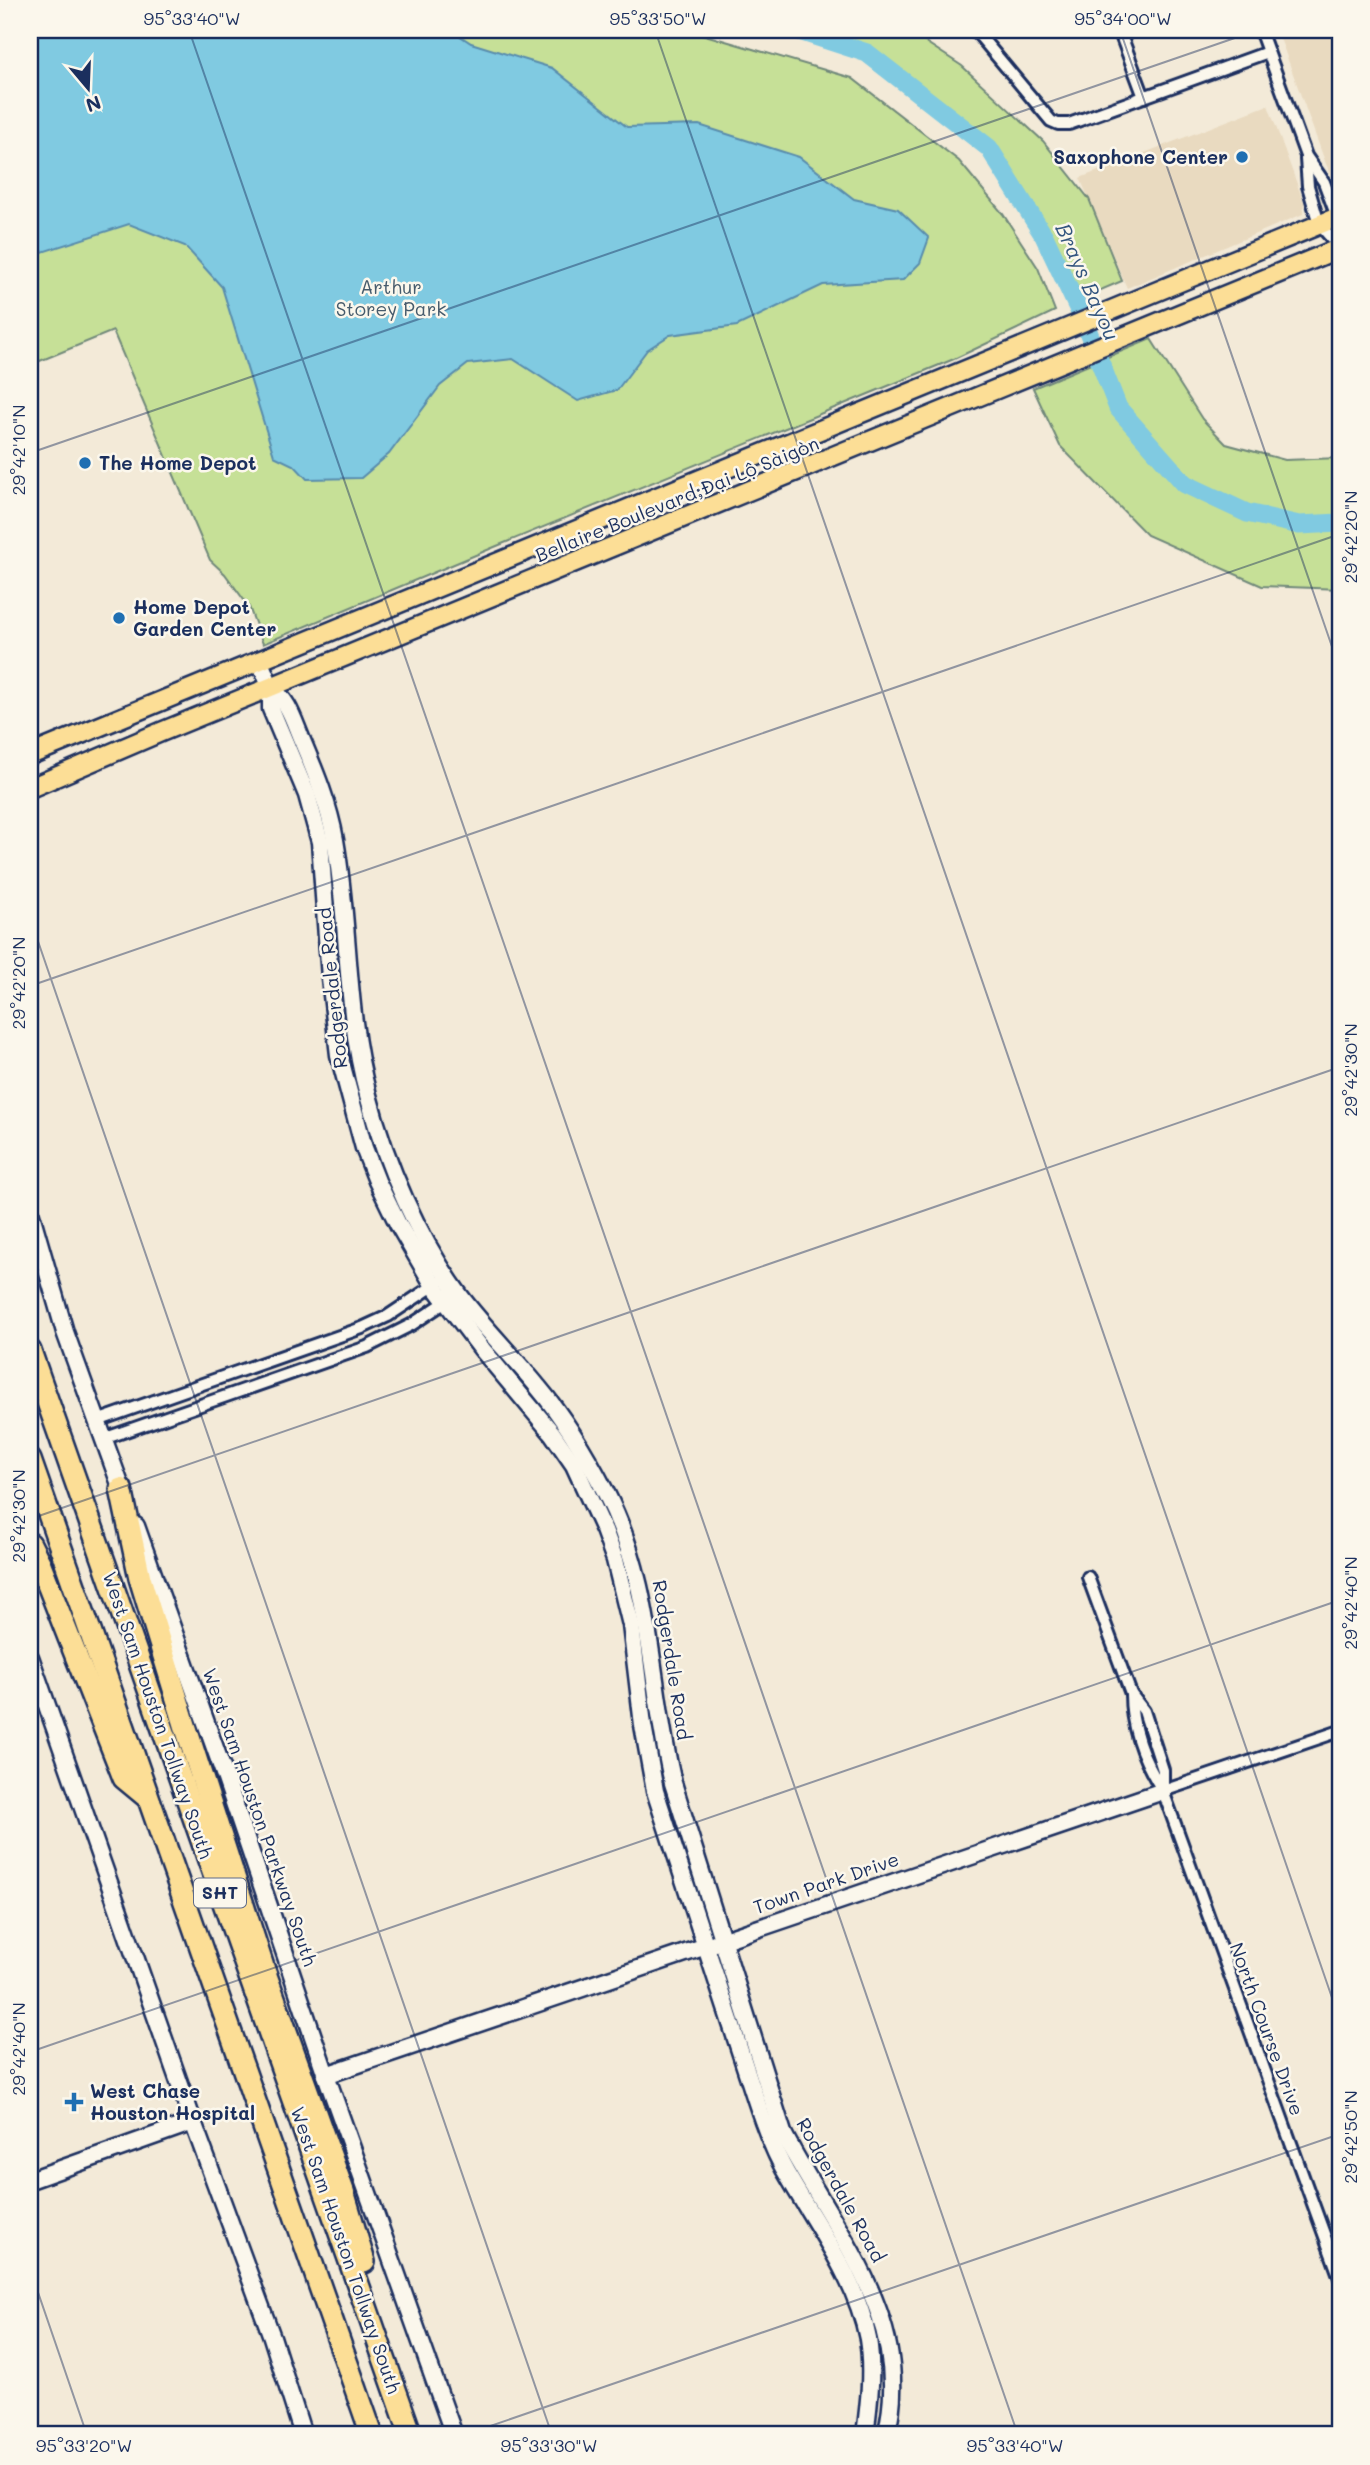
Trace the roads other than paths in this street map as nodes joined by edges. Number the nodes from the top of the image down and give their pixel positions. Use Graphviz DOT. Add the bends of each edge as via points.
graph roads {
  1 [pos="975,30"];
  2 [pos="1119,30"];
  3 [pos="1259,30"];
  4 [pos="1268,52"];
  5 [pos="1144,97"];
  6 [pos="1306,156"];
  7 [pos="1339,216"];
  8 [pos="1319,224"];
  9 [pos="1340,248"];
  10 [pos="1155,292"];
  11 [pos="1166,320"];
  12 [pos="701,478"];
  13 [pos="712,507"];
  14 [pos="259,660"];
  15 [pos="271,688"];
  16 [pos="30,755"];
  17 [pos="30,788"];
  18 [pos="332,872"];
  19 [pos="357,1052"];
  20 [pos="339,1055"];
  21 [pos="30,1211"];
  22 [pos="440,1281"];
  23 [pos="452,1298"];
  24 [pos="30,1351"];
  25 [pos="283,1356"];
  26 [pos="289,1374"];
  27 [pos="97,1421"];
  28 [pos="103,1438"];
  29 [pos="30,1460"];
  30 [pos="121,1489"];
  31 [pos="599,1498"];
  32 [pos="30,1544"];
  33 [pos="631,1554"];
  34 [pos="615,1560"];
  35 [pos="1088,1577"];
  36 [pos="30,1657"];
  37 [pos="1340,1731"];
  38 [pos="657,1751"];
  39 [pos="1163,1791"];
  40 [pos="149,1798"];
  41 [pos="713,1944"];
  42 [pos="326,2075"];
  43 [pos="193,2122"];
  44 [pos="30,2180"];
  45 [pos="1340,2278"];
  46 [pos="303,2435"];
  47 [pos="372,2435"];
  48 [pos="412,2435"];
  49 [pos="454,2435"];
  50 [pos="865,2435"];
  51 [pos="886,2435"];
  1 -- 5 [label="street" via="1058,124"];
  2 -- 5 [label="street"];
  3 -- 4 [label="street"];
  4 -- 5 [label="street"];
  4 -- 6 [label="street"];
  6 -- 7 [label="street"];
  6 -- 8 [label="street" via="1308,186"];
  7 -- 8 [label="main road, Bellaire Boulevard;Đại Lộ Sàigòn"];
  7 -- 9 [label="street"];
  8 -- 9 [label="street"];
  8 -- 10 [label="main road, Bellaire Boulevard;Đại Lộ Sàigòn"];
  9 -- 11 [label="main road, Bellaire Boulevard;Đại Lộ Sàigòn"];
  10 -- 11 [label="main road"];
  10 -- 12 [label="main road, Bellaire Boulevard;Đại Lộ Sàigòn"];
  11 -- 13 [label="main road, Bellaire Boulevard;Đại Lộ Sàigòn"];
  12 -- 13 [label="main road"];
  12 -- 14 [label="main road, Bellaire Boulevard;Đại Lộ Sàigòn"];
  13 -- 15 [label="main road, Bellaire Boulevard;Đại Lộ Sàigòn"];
  14 -- 15 [label="street, Rodgerdale Road"];
  14 -- 16 [label="main road, Bellaire Boulevard;Đại Lộ Sàigòn"];
  15 -- 17 [label="main road, Bellaire Boulevard;Đại Lộ Sàigòn"];
  15 -- 18 [label="street, Rodgerdale Road" via="271,709 307,794"];
  18 -- 19 [label="street, Rodgerdale Road"];
  18 -- 20 [label="street, Rodgerdale Road" via="330,978"];
  19 -- 20 [label="street"];
  19 -- 22 [label="street, Rodgerdale Road" via="374,1118"];
  20 -- 22 [label="street, Rodgerdale Road" via="377,1181"];
  21 -- 27 [label="street, West Sam Houston Parkway South"];
  22 -- 23 [label="street, Rodgerdale Road"];
  22 -- 25 [label="street" via="375,1323"];
  23 -- 26 [label="street" via="384,1340"];
  23 -- 31 [label="street, Rodgerdale Road"];
  24 -- 48 [label="highway, West Sam Houston Tollway South / SHT"];
  25 -- 26 [label="street"];
  25 -- 27 [label="street"];
  26 -- 28 [label="street"];
  27 -- 28 [label="street, West Sam Houston Parkway South"];
  28 -- 30 [label="street, West Sam Houston Parkway South"];
  29 -- 40 [label="highway, West Sam Houston Tollway South / SHT"];
  30 -- 42 [label="street, West Sam Houston Parkway South"];
  30 -- 48 [label="highway" via="140,1578 185,1725 262,1967 344,2191"];
  31 -- 33 [label="street, Rodgerdale Road"];
  31 -- 34 [label="street, Rodgerdale Road"];
  32 -- 40 [label="highway" via="124,1778"];
  33 -- 34 [label="street"];
  33 -- 38 [label="street, Rodgerdale Road" via="646,1610"];
  34 -- 38 [label="street, Rodgerdale Road" via="631,1625 638,1685"];
  35 -- 39 [label="street, North Course Drive" via="1130,1694 1144,1711 1163,1770"];
  36 -- 43 [label="street"];
  37 -- 39 [label="street, Town Park Drive"];
  38 -- 41 [label="street, Rodgerdale Road" via="655,1791"];
  39 -- 41 [label="street, Town Park Drive"];
  39 -- 45 [label="street, North Course Drive"];
  40 -- 47 [label="highway, West Sam Houston Tollway South / SHT"];
  41 -- 42 [label="street, Town Park Drive"];
  41 -- 50 [label="street, Rodgerdale Road" via="769,2139 857,2302 870,2363"];
  41 -- 51 [label="street, Rodgerdale Road" via="783,2133 876,2300 889,2339 892,2375"];
  42 -- 49 [label="street, West Sam Houston Parkway South"];
  43 -- 44 [label="street"];
  43 -- 46 [label="street"];
}
